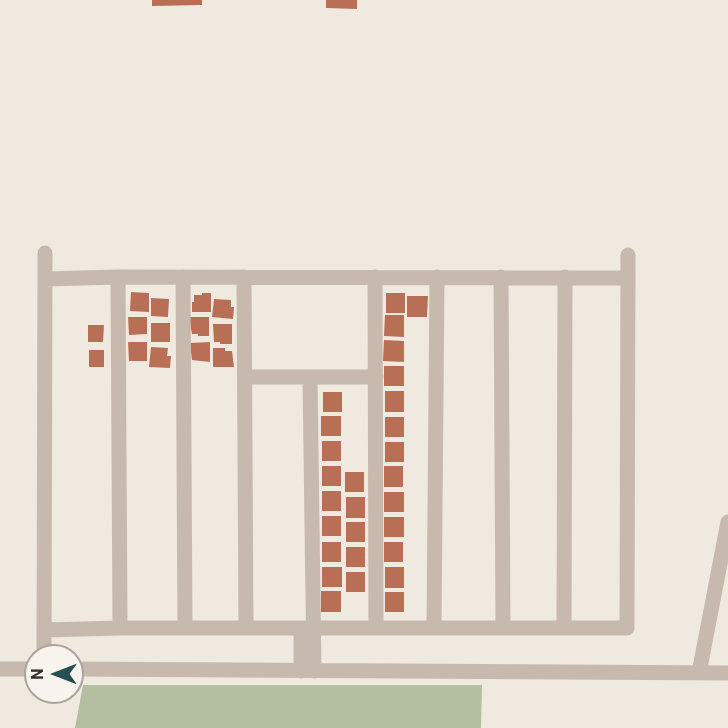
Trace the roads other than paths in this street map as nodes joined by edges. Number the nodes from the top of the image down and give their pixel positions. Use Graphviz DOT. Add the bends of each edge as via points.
graph roads {
  1 [pos="45,253"];
  2 [pos="628,255"];
  3 [pos="118,277"];
  4 [pos="183,277"];
  5 [pos="244,277"];
  6 [pos="375,277"];
  7 [pos="437,277"];
  8 [pos="501,277"];
  9 [pos="565,277"];
  10 [pos="627,278"];
  11 [pos="45,279"];
  12 [pos="245,377"];
  13 [pos="310,377"];
  14 [pos="376,377"];
  15 [pos="728,522"];
  16 [pos="120,628"];
  17 [pos="185,628"];
  18 [pos="246,628"];
  19 [pos="307,628"];
  20 [pos="376,628"];
  21 [pos="434,628"];
  22 [pos="503,628"];
  23 [pos="564,628"];
  24 [pos="44,630"];
  25 [pos="44,644"];
  26 [pos="0,669"];
  27 [pos="24,669"];
  28 [pos="84,669"];
  29 [pos="307,671"];
  30 [pos="699,673"];
  31 [pos="728,673"];
  1 -- 11 [label="street"];
  2 -- 10 [label="street"];
  3 -- 4 [label="street"];
  3 -- 11 [label="street"];
  3 -- 16 [label="street"];
  4 -- 5 [label="street"];
  4 -- 17 [label="street"];
  5 -- 6 [label="street"];
  5 -- 12 [label="street"];
  6 -- 7 [label="street"];
  6 -- 14 [label="street"];
  7 -- 8 [label="street"];
  7 -- 21 [label="street"];
  8 -- 9 [label="street"];
  8 -- 22 [label="street"];
  9 -- 10 [label="street"];
  9 -- 23 [label="street"];
  10 -- 23 [label="street" via="627,628"];
  11 -- 24 [label="street"];
  12 -- 13 [label="street"];
  12 -- 18 [label="street"];
  13 -- 14 [label="street"];
  13 -- 19 [label="street"];
  14 -- 20 [label="street"];
  15 -- 30 [label="street"];
  16 -- 17 [label="street"];
  16 -- 24 [label="street"];
  17 -- 18 [label="street"];
  18 -- 19 [label="street"];
  19 -- 20 [label="street"];
  19 -- 29 [label="street"];
  20 -- 21 [label="street"];
  21 -- 22 [label="street"];
  22 -- 23 [label="street"];
  24 -- 25 [label="street"];
  26 -- 27 [label="street"];
  28 -- 29 [label="street"];
  29 -- 30 [label="street"];
  30 -- 31 [label="street"];
}
